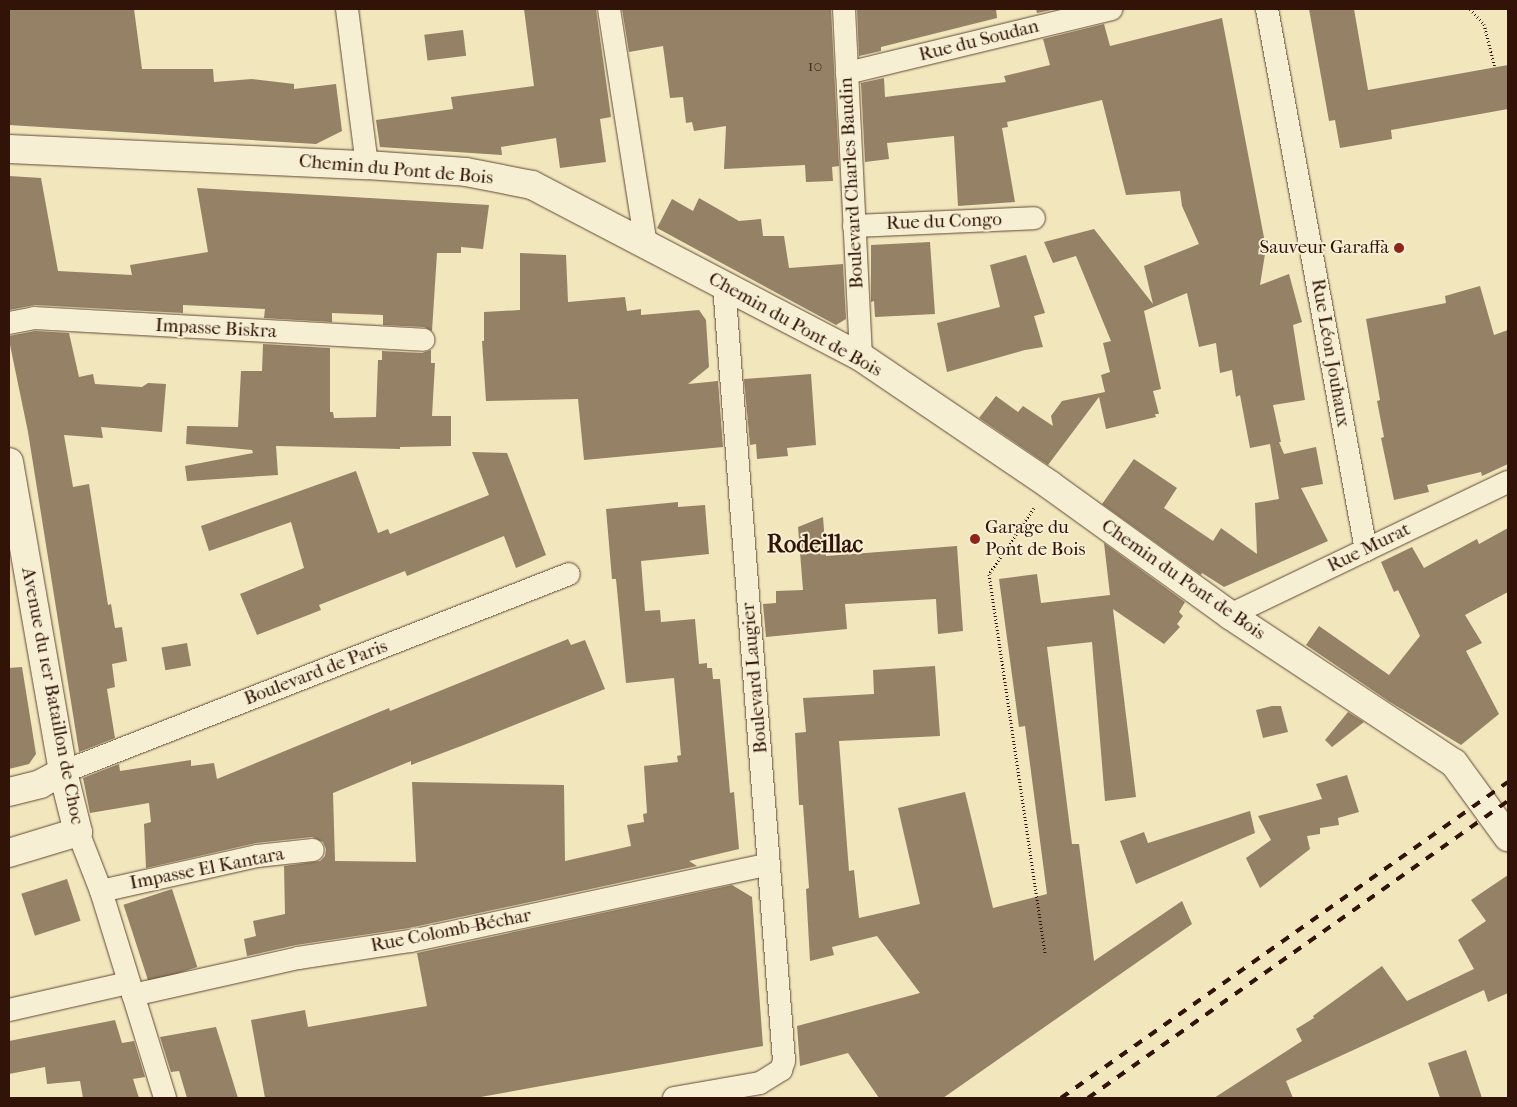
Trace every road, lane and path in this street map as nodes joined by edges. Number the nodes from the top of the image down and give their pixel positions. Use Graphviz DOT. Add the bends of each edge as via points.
graph roads {
  1 [pos="347,9"];
  2 [pos="609,9"];
  3 [pos="844,9"];
  4 [pos="1111,9"];
  5 [pos="1267,9"];
  6 [pos="1470,9"];
  7 [pos="1495,68"];
  8 [pos="847,73"];
  9 [pos="9,149"];
  10 [pos="367,165"];
  11 [pos="1034,218"];
  12 [pos="854,226"];
  13 [pos="646,245"];
  14 [pos="724,286"];
  15 [pos="9,323"];
  16 [pos="423,340"];
  17 [pos="861,357"];
  18 [pos="9,462"];
  19 [pos="1508,482"];
  20 [pos="1050,485"];
  21 [pos="1366,550"];
  22 [pos="569,574"];
  23 [pos="1230,615"];
  24 [pos="63,772"];
  25 [pos="9,792"];
  26 [pos="78,832"];
  27 [pos="1508,837"];
  28 [pos="313,850"];
  29 [pos="9,854"];
  30 [pos="769,864"];
  31 [pos="101,891"];
  32 [pos="1045,954"];
  33 [pos="131,989"];
  34 [pos="9,1010"];
  35 [pos="165,1098"];
  36 [pos="674,1098"];
  1 -- 10 [label="street"];
  2 -- 13 [label="street"];
  3 -- 8 [label="street, Boulevard Charles Baudin"];
  4 -- 8 [label="street, Rue du Soudan"];
  5 -- 21 [label="street, Rue Léon Jouhaux"];
  6 -- 7 [label="path" via="1484,24"];
  8 -- 12 [label="street, Boulevard Charles Baudin"];
  9 -- 10 [label="street, Chemin du Pont de Bois"];
  10 -- 13 [label="street, Chemin du Pont de Bois" via="466,172 532,185"];
  11 -- 12 [label="street, Rue du Congo"];
  12 -- 17 [label="street, Boulevard Charles Baudin"];
  13 -- 14 [label="street, Chemin du Pont de Bois"];
  14 -- 17 [label="street, Chemin du Pont de Bois"];
  14 -- 30 [label="street, Boulevard Laugier"];
  15 -- 16 [label="street, Impasse Biskra" via="34,318"];
  17 -- 20 [label="street, Chemin du Pont de Bois"];
  18 -- 24 [label="street, Avenue du 1er Bataillon de Choc"];
  19 -- 21 [label="street, Rue Murat"];
  20 -- 23 [label="street, Chemin du Pont de Bois"];
  20 -- 32 [label="path" via="989,574"];
  21 -- 23 [label="street, Rue Murat"];
  22 -- 24 [label="street, Boulevard de Paris"];
  23 -- 27 [label="street, Chemin du Pont de Bois" via="1454,763"];
  24 -- 25 [label="street" via="40,784"];
  24 -- 26 [label="street, Avenue du 1er Bataillon de Choc"];
  26 -- 29 [label="street"];
  26 -- 31 [label="street, Avenue du 1er Bataillon de Choc"];
  28 -- 31 [label="street, Impasse El Kantara" via="257,856"];
  30 -- 33 [label="street, Rue Colomb-Béchar" via="411,941"];
  30 -- 36 [label="street, Boulevard Laugier" via="784,1060 781,1070 760,1083"];
  31 -- 33 [label="street, Avenue du 1er Bataillon de Choc"];
  33 -- 34 [label="street, Rue Colomb-Béchar"];
  33 -- 35 [label="street, Avenue du 1er Bataillon de Choc"];
}
